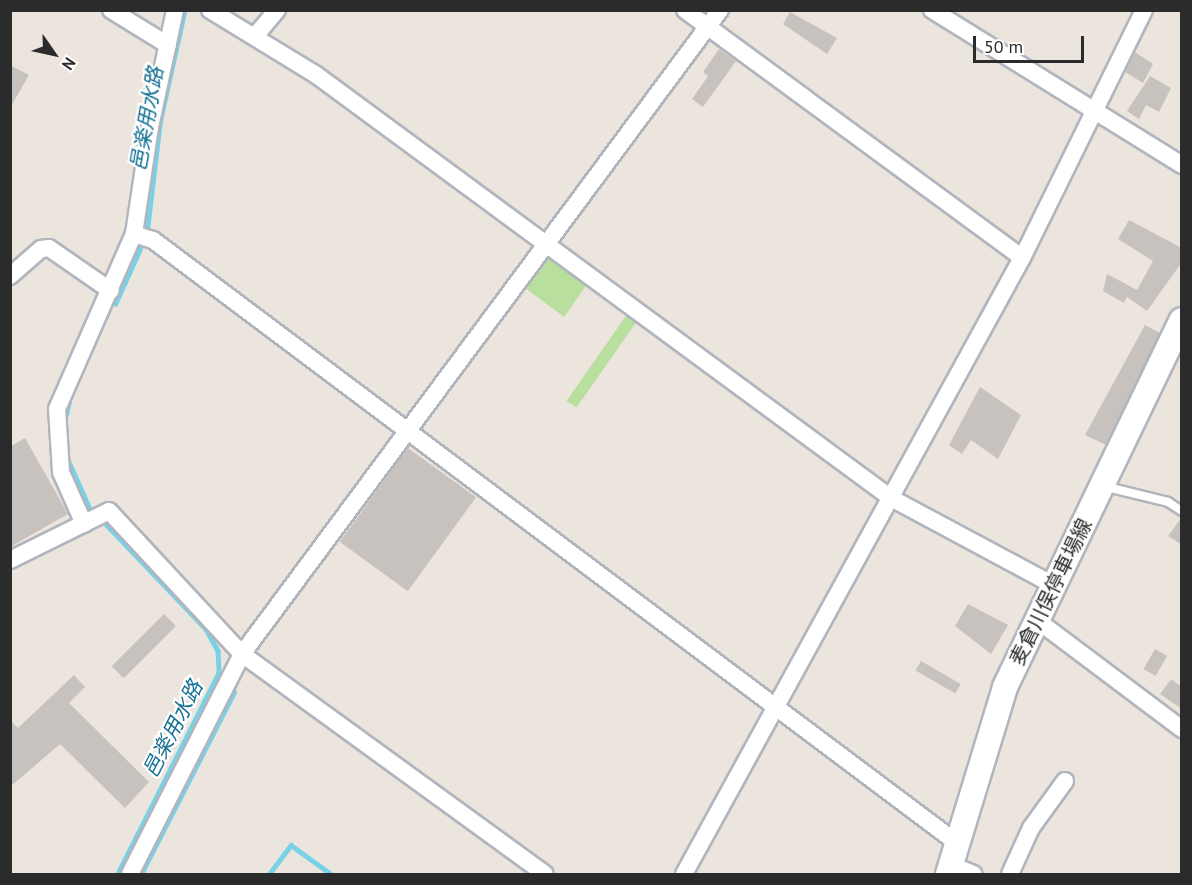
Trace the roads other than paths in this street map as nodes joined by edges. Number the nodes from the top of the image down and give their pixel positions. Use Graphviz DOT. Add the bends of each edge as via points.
graph roads {
  1 [pos="111,10"];
  2 [pos="175,10"];
  3 [pos="210,10"];
  4 [pos="277,10"];
  5 [pos="685,10"];
  6 [pos="720,10"];
  7 [pos="932,10"];
  8 [pos="1144,10"];
  9 [pos="708,28"];
  10 [pos="256,35"];
  11 [pos="168,45"];
  12 [pos="1096,109"];
  13 [pos="1182,165"];
  14 [pos="134,234"];
  15 [pos="547,242"];
  16 [pos="1022,258"];
  17 [pos="10,276"];
  18 [pos="111,291"];
  19 [pos="1182,320"];
  20 [pos="406,430"];
  21 [pos="1103,485"];
  22 [pos="891,498"];
  23 [pos="1182,511"];
  24 [pos="84,524"];
  25 [pos="10,560"];
  26 [pos="1055,586"];
  27 [pos="1038,621"];
  28 [pos="242,654"];
  29 [pos="778,707"];
  30 [pos="1182,729"];
  31 [pos="1065,781"];
  32 [pos="952,861"];
  33 [pos="130,874"];
  34 [pos="545,874"];
  35 [pos="684,874"];
  36 [pos="973,874"];
  37 [pos="1010,874"];
  1 -- 11 [label="street"];
  2 -- 11 [label="street"];
  3 -- 10 [label="street"];
  4 -- 10 [label="street"];
  5 -- 9 [label="street"];
  6 -- 9 [label="street"];
  7 -- 12 [label="street"];
  8 -- 12 [label="street"];
  9 -- 15 [label="street"];
  9 -- 16 [label="street"];
  10 -- 15 [label="street"];
  11 -- 14 [label="street"];
  12 -- 13 [label="street"];
  12 -- 16 [label="street"];
  14 -- 18 [label="street"];
  14 -- 20 [label="street" via="153,240"];
  15 -- 20 [label="street"];
  15 -- 22 [label="street"];
  16 -- 22 [label="street"];
  17 -- 18 [label="street" via="41,249 49,248"];
  18 -- 24 [label="street" via="57,409 61,472"];
  19 -- 21 [label="main road, 麦倉川俣停車場線"];
  20 -- 28 [label="street"];
  20 -- 29 [label="street"];
  21 -- 23 [label="lane" via="1168,501"];
  21 -- 26 [label="main road, 麦倉川俣停車場線"];
  22 -- 26 [label="street"];
  22 -- 29 [label="street"];
  24 -- 25 [label="street"];
  24 -- 28 [label="street" via="109,511"];
  26 -- 27 [label="main road, 麦倉川俣停車場線"];
  27 -- 30 [label="street"];
  27 -- 32 [label="main road, 麦倉川俣停車場線" via="1005,687"];
  28 -- 33 [label="street"];
  28 -- 34 [label="street"];
  29 -- 32 [label="street"];
  29 -- 35 [label="street"];
  31 -- 37 [label="street" via="1031,828"];
  32 -- 36 [label="street"];
}
